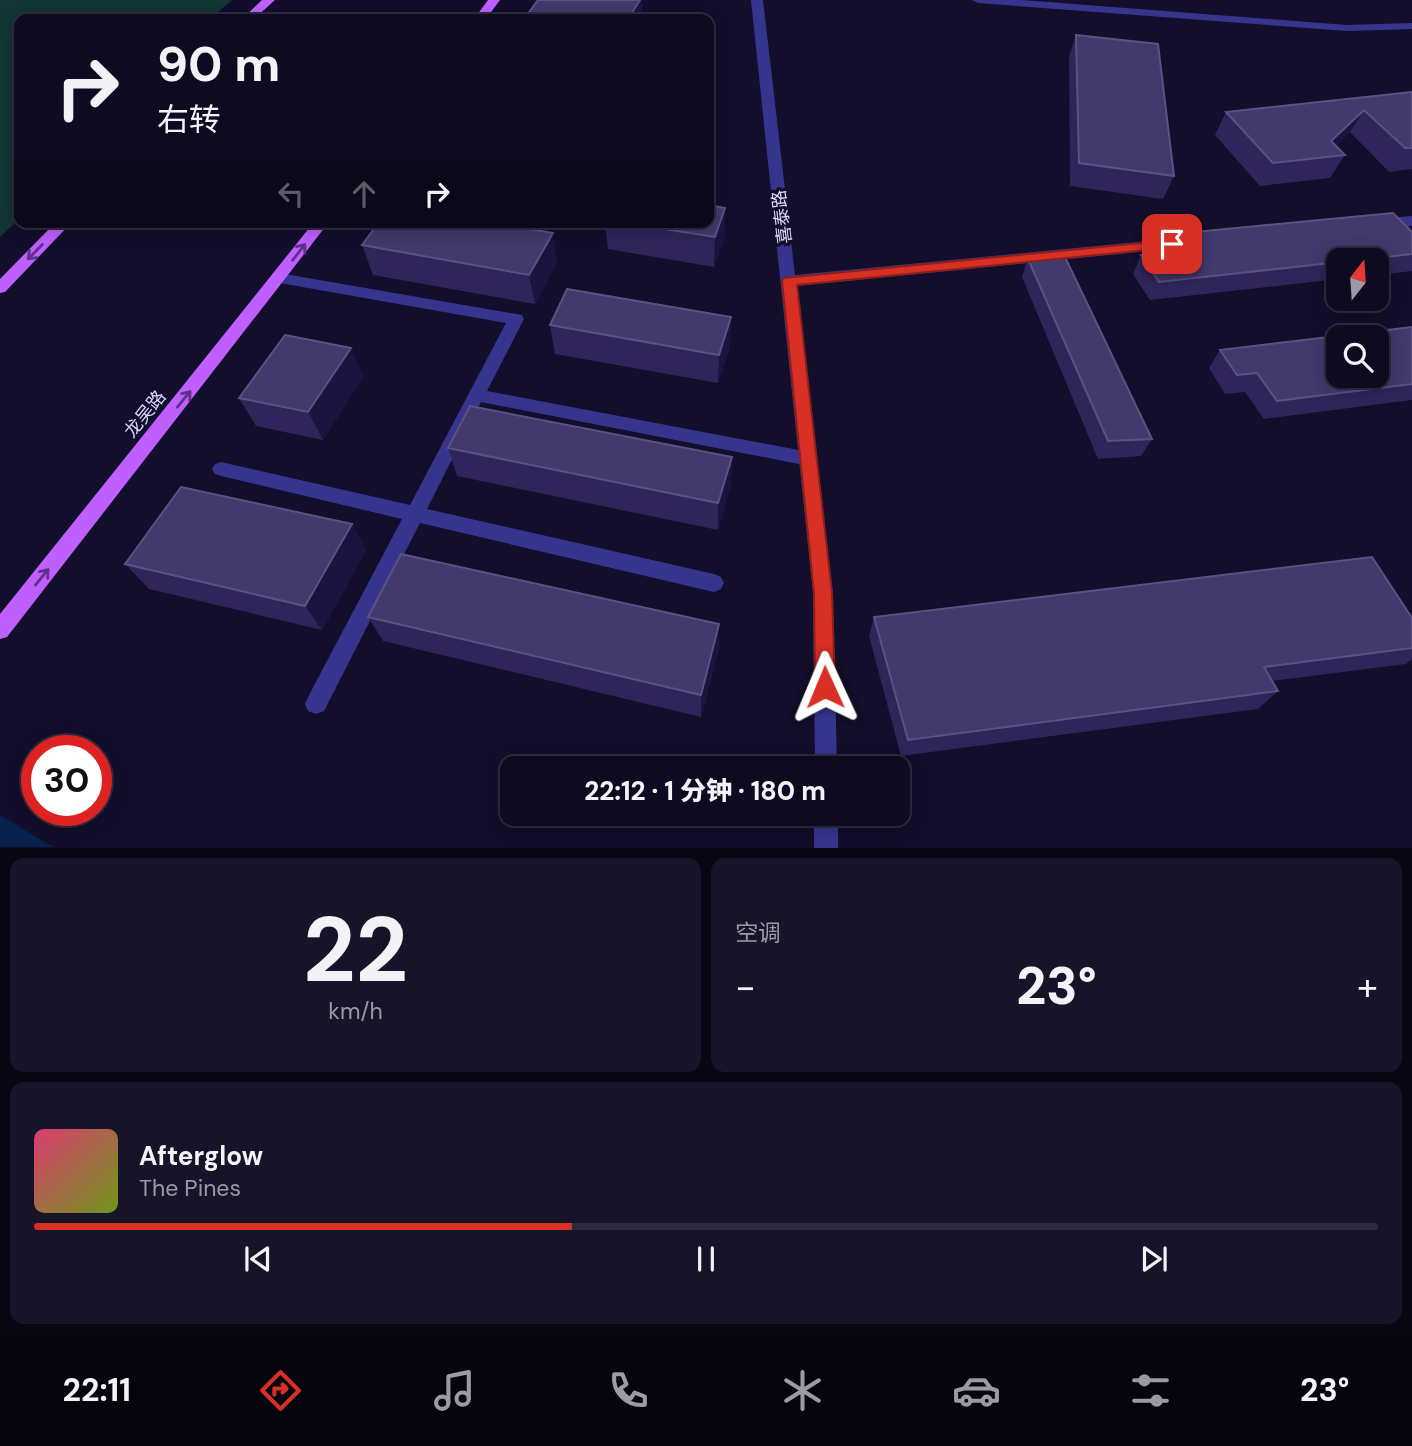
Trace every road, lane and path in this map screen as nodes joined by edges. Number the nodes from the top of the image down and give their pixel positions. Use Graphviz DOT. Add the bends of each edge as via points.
graph roads {
  1 [pos="269,0"];
  2 [pos="495,0"];
  3 [pos="757,0"];
  4 [pos="978,0"];
  5 [pos="254,14"];
  6 [pos="484,14"];
  7 [pos="1412,26"];
  8 [pos="1412,221"];
  9 [pos="1357,226"];
  10 [pos="59,228"];
  11 [pos="317,228"];
  12 [pos="1180,243"];
  13 [pos="279,278"];
  14 [pos="789,281"];
  15 [pos="3,285"];
  16 [pos="476,395"];
  17 [pos="809,459"];
  18 [pos="221,469"];
  19 [pos="415,514"];
  20 [pos="714,583"];
  21 [pos="0,630"];
  22 [pos="316,704"];
  23 [pos="826,756"];
  24 [pos="826,826"];
  25 [pos="826,848"];
  1 -- 5 [label="main road"];
  2 -- 6 [label="main road"];
  3 -- 14 [label="street, 喜泰路"];
  4 -- 7 [label="street" via="1347,28"];
  8 -- 9 [label="street"];
  10 -- 15 [label="main road, one-way"];
  13 -- 11 [label="main road, 龙吴路, one-way"];
  12 -- 14 [label="street"];
  13 -- 16 [label="street" via="516,318"];
  21 -- 13 [label="main road, 龙吴路, one-way"];
  14 -- 17 [label="street, 喜泰路"];
  16 -- 17 [label="street"];
  16 -- 19 [label="street"];
  17 -- 23 [label="street, 喜泰路" via="823,593"];
  18 -- 19 [label="street"];
  19 -- 20 [label="street"];
  19 -- 22 [label="street"];
  24 -- 25 [label="street"];
}
